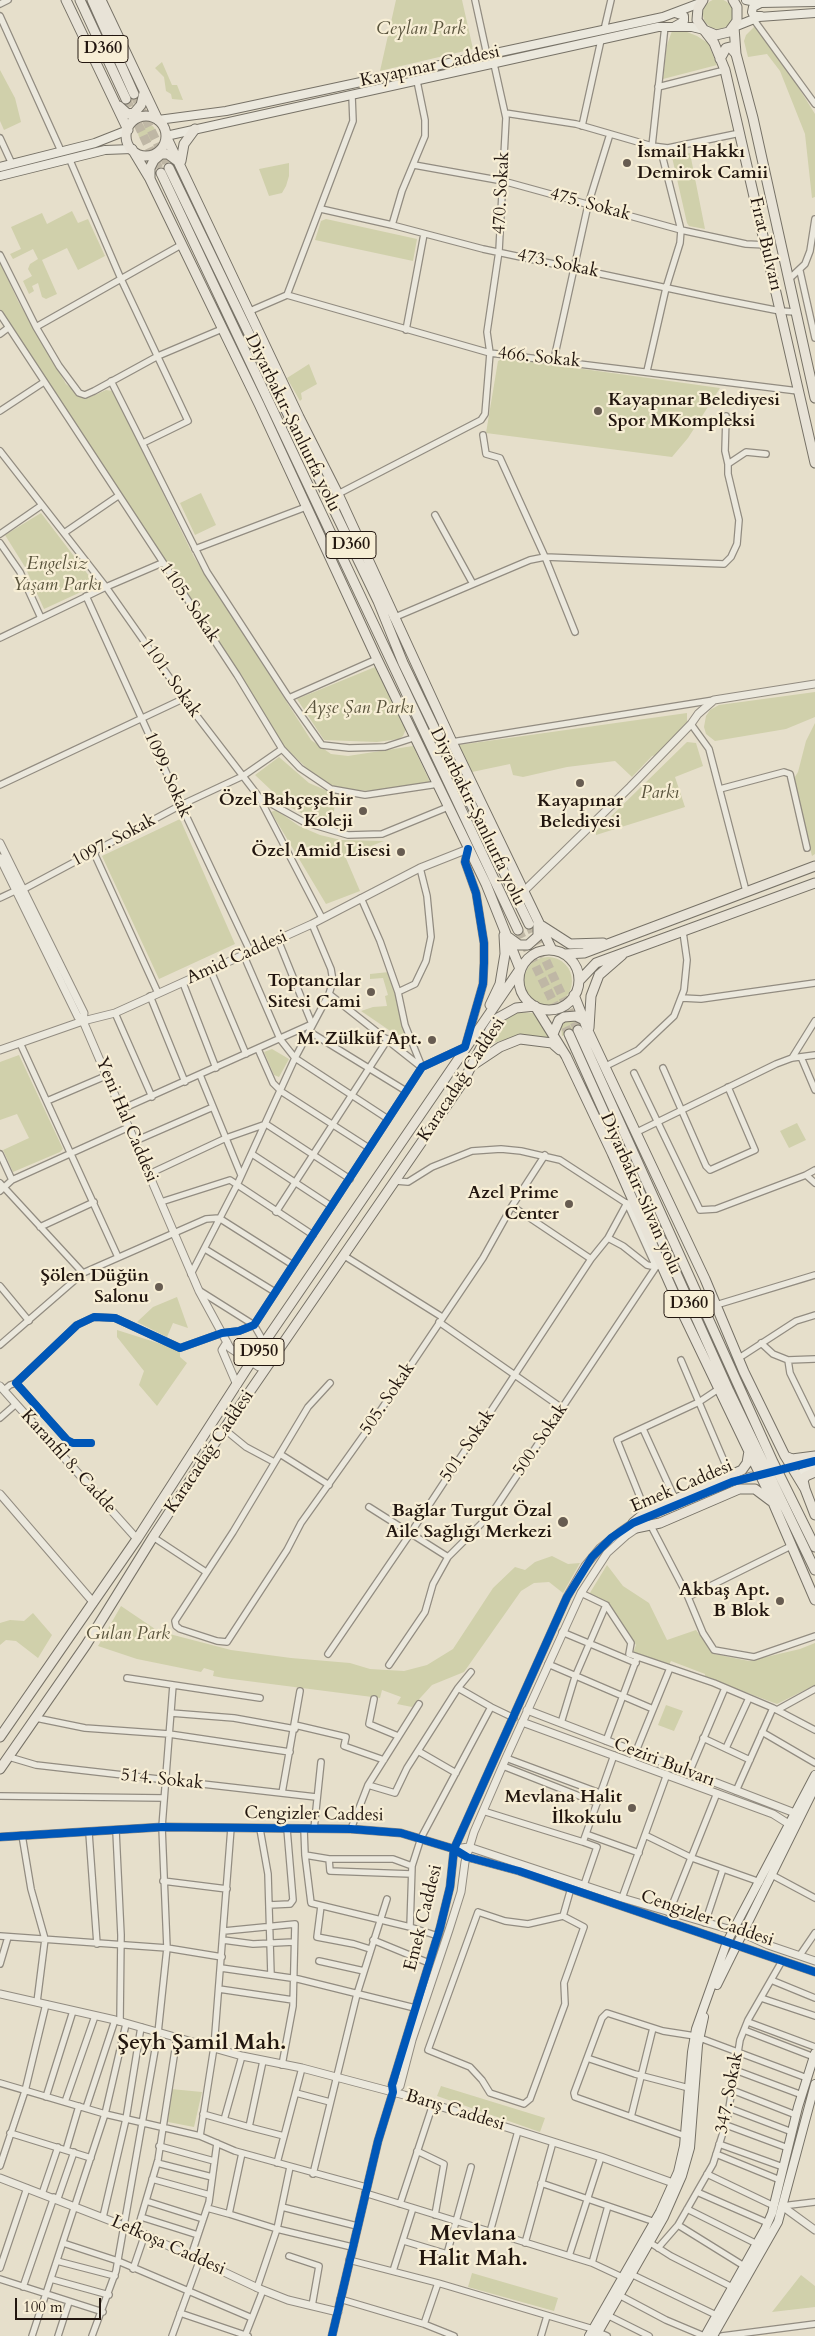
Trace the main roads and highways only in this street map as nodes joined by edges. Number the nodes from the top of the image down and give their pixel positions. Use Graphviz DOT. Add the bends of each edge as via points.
graph roads {
  1 [pos="66,0"];
  2 [pos="80,0"];
  3 [pos="92,0"];
  4 [pos="101,0"];
  5 [pos="733,0"];
  6 [pos="746,0"];
  7 [pos="701,1"];
  8 [pos="786,2"];
  9 [pos="815,2"];
  10 [pos="761,3"];
  11 [pos="674,13"];
  12 [pos="815,14"];
  13 [pos="764,17"];
  14 [pos="675,26"];
  15 [pos="734,27"];
  16 [pos="704,30"];
  17 [pos="736,54"];
  18 [pos="720,59"];
  19 [pos="144,93"];
  20 [pos="116,102"];
  21 [pos="158,120"];
  22 [pos="195,129"];
  23 [pos="128,130"];
  24 [pos="166,136"];
  25 [pos="132,150"];
  26 [pos="181,164"];
  27 [pos="0,167"];
  28 [pos="169,168"];
  29 [pos="161,173"];
  30 [pos="0,176"];
  31 [pos="150,179"];
  32 [pos="815,398"];
  33 [pos="299,417"];
  34 [pos="278,424"];
  35 [pos="283,459"];
  36 [pos="815,463"];
  37 [pos="316,472"];
  38 [pos="403,664"];
  39 [pos="419,672"];
  40 [pos="390,684"];
  41 [pos="412,708"];
  42 [pos="815,866"];
  43 [pos="815,883"];
  44 [pos="501,920"];
  45 [pos="540,923"];
  46 [pos="529,924"];
  47 [pos="518,930"];
  48 [pos="508,937"];
  49 [pos="618,940"];
  50 [pos="552,950"];
  51 [pos="626,951"];
  52 [pos="564,954"];
  53 [pos="520,968"];
  54 [pos="579,981"];
  55 [pos="574,995"];
  56 [pos="535,1006"];
  57 [pos="584,1020"];
  58 [pos="484,1021"];
  59 [pos="589,1033"];
  60 [pos="553,1034"];
  61 [pos="566,1056"];
  62 [pos="472,1065"];
  63 [pos="668,1228"];
  64 [pos="663,1265"];
  65 [pos="726,1327"];
  66 [pos="265,1344"];
  67 [pos="274,1357"];
  68 [pos="749,1450"];
  69 [pos="785,1456"];
  70 [pos="815,1456"];
  71 [pos="815,1472"];
  72 [pos="805,1490"];
  73 [pos="774,1505"];
  74 [pos="815,1515"];
  75 [pos="815,1547"];
  76 [pos="815,1570"];
  77 [pos="803,1572"];
  78 [pos="815,1592"];
  79 [pos="815,1600"];
  80 [pos="0,1738"];
  81 [pos="0,1770"];
  82 [pos="815,1775"];
  83 [pos="815,1787"];
  84 [pos="798,1814"];
  85 [pos="792,1826"];
  86 [pos="738,1931"];
  87 [pos="697,2037"];
  88 [pos="814,2055"];
  89 [pos="815,2084"];
  90 [pos="778,2206"];
  91 [pos="594,2333"];
  92 [pos="704,2336"];
  93 [pos="713,2336"];
  1 -- 20 [label="main road"];
  2 -- 3 [label="main road, D360" via="130,96"];
  4 -- 19 [label="main road"];
  5 -- 15 [label="main road, Fırat Bulvarı" via="738,14"];
  6 -- 10 [label="main road"];
  7 -- 11 [label="main road, Kayapınar Caddesi"];
  7 -- 16 [label="main road, Fırat Bulvarı" via="697,14"];
  8 -- 9 [label="main road"];
  8 -- 10 [label="main road"];
  10 -- 13 [label="main road" via="753,7 752,12 754,16"];
  11 -- 14 [label="main road" via="684,16 684,21"];
  11 -- 21 [label="main road, Kayapınar Caddesi" via="226,111"];
  12 -- 13 [label="main road"];
  13 -- 15 [label="main road"];
  14 -- 16 [label="main road, Kayapınar Caddesi"];
  14 -- 22 [label="main road, Kayapınar Caddesi"];
  15 -- 16 [label="main road" via="723,34 710,34"];
  15 -- 17 [label="main road, Fırat Bulvarı"];
  16 -- 18 [label="main road, Fırat Bulvarı"];
  17 -- 18 [label="main road" via="730,47 726,48"];
  17 -- 32 [label="main road, Fırat Bulvarı"];
  18 -- 36 [label="main road, Fırat Bulvarı"];
  19 -- 20 [label="main road" via="141,105 134,113 122,111"];
  19 -- 21 [label="main road"];
  20 -- 23 [label="main road"];
  21 -- 23 [label="main road" via="140,117 130,124"];
  21 -- 24 [label="main road"];
  22 -- 24 [label="main road, Kayapınar Caddesi"];
  22 -- 26 [label="main road" via="184,144"];
  23 -- 25 [label="main road" via="127,140"];
  23 -- 27 [label="main road" via="95,143"];
  24 -- 25 [label="main road" via="162,148 151,155"];
  24 -- 26 [label="main road"];
  25 -- 30 [label="main road" via="105,150"];
  25 -- 31 [label="main road"];
  26 -- 31 [label="main road" via="174,157 161,154 150,168"];
  26 -- 33 [label="main road"];
  28 -- 37 [label="main road, Diyarbakır-Şanlıurfa yolu / D360"];
  29 -- 34 [label="main road, Diyarbakır-Şanlıurfa yolu / D360"];
  31 -- 35 [label="main road"];
  33 -- 37 [label="main road"];
  33 -- 39 [label="main road" via="338,494"];
  34 -- 35 [label="main road"];
  34 -- 41 [label="main road, Diyarbakır-Şanlıurfa yolu / D360"];
  35 -- 40 [label="main road"];
  37 -- 38 [label="main road, Diyarbakır-Şanlıurfa yolu / D360" via="378,601"];
  38 -- 39 [label="main road"];
  38 -- 46 [label="main road, Diyarbakır-Şanlıurfa yolu / D360"];
  39 -- 45 [label="main road"];
  40 -- 41 [label="main road"];
  40 -- 44 [label="main road"];
  41 -- 47 [label="main road, Diyarbakır-Şanlıurfa yolu / D360"];
  42 -- 49 [label="main road"];
  43 -- 51 [label="main road"];
  44 -- 48 [label="main road"];
  44 -- 58 [label="main road" via="506,954 500,984"];
  45 -- 48 [label="main road" via="538,936 533,942 522,945"];
  45 -- 49 [label="main road" via="570,944"];
  45 -- 50 [label="main road"];
  48 -- 53 [label="main road"];
  49 -- 52 [label="main road" via="584,954"];
  50 -- 52 [label="main road"];
  50 -- 53 [label="main road" via="539,951"];
  51 -- 54 [label="main road" via="596,963"];
  51 -- 59 [label="main road" via="599,976 590,996"];
  52 -- 54 [label="main road" via="575,966"];
  53 -- 56 [label="main road" via="523,994"];
  53 -- 58 [label="main road, Karacadağ Caddesi / D950"];
  54 -- 55 [label="main road"];
  55 -- 56 [label="main road" via="564,1006 554,1009 544,1010"];
  55 -- 57 [label="main road"];
  56 -- 60 [label="main road"];
  56 -- 62 [label="main road, Karacadağ Caddesi / D950" via="516,1008 498,1018"];
  57 -- 59 [label="main road"];
  57 -- 60 [label="main road" via="576,1016 564,1017 559,1020"];
  58 -- 66 [label="main road, Karacadağ Caddesi / D950"];
  59 -- 65 [label="main road"];
  60 -- 61 [label="main road"];
  61 -- 62 [label="main road" via="552,1043 520,1039"];
  61 -- 64 [label="main road"];
  62 -- 67 [label="main road, Karacadağ Caddesi / D950" via="464,1082"];
  63 -- 64 [label="main road, Diyarbakır-Silvan yolu / D360" via="574,1032"];
  63 -- 65 [label="main road"];
  63 -- 75 [label="main road, D360" via="773,1462"];
  64 -- 68 [label="main road"];
  64 -- 76 [label="main road, Diyarbakır-Silvan yolu / D360" via="776,1486"];
  65 -- 69 [label="main road"];
  66 -- 67 [label="main road" via="272,1349"];
  66 -- 80 [label="main road, Karacadağ Caddesi / D950" via="137,1539"];
  67 -- 81 [label="main road, Karacadağ Caddesi / D950"];
  68 -- 73 [label="main road"];
  68 -- 73 [label="main road" via="745,1466 646,1512 634,1526 651,1526 744,1488 760,1492"];
  69 -- 70 [label="main road" via="792,1459"];
  69 -- 72 [label="main road"];
  71 -- 72 [label="main road" via="803,1480"];
  72 -- 74 [label="main road"];
  73 -- 77 [label="main road"];
  77 -- 78 [label="main road"];
  77 -- 79 [label="main road"];
  82 -- 84 [label="main road"];
  83 -- 84 [label="main road"];
  84 -- 85 [label="main road"];
  85 -- 86 [label="main road" via="760,1882"];
  85 -- 86 [label="main road" via="772,1876"];
  86 -- 87 [label="main road" via="728,1942"];
  86 -- 87 [label="main road" via="738,1944 720,1978"];
  87 -- 91 [label="main road" via="678,2172"];
  87 -- 91 [label="main road" via="690,2148 682,2176 650,2242"];
  88 -- 90 [label="main road" via="780,2180"];
  89 -- 90 [label="main road"];
  90 -- 92 [label="main road"];
  90 -- 93 [label="main road" via="778,2222"];
}
